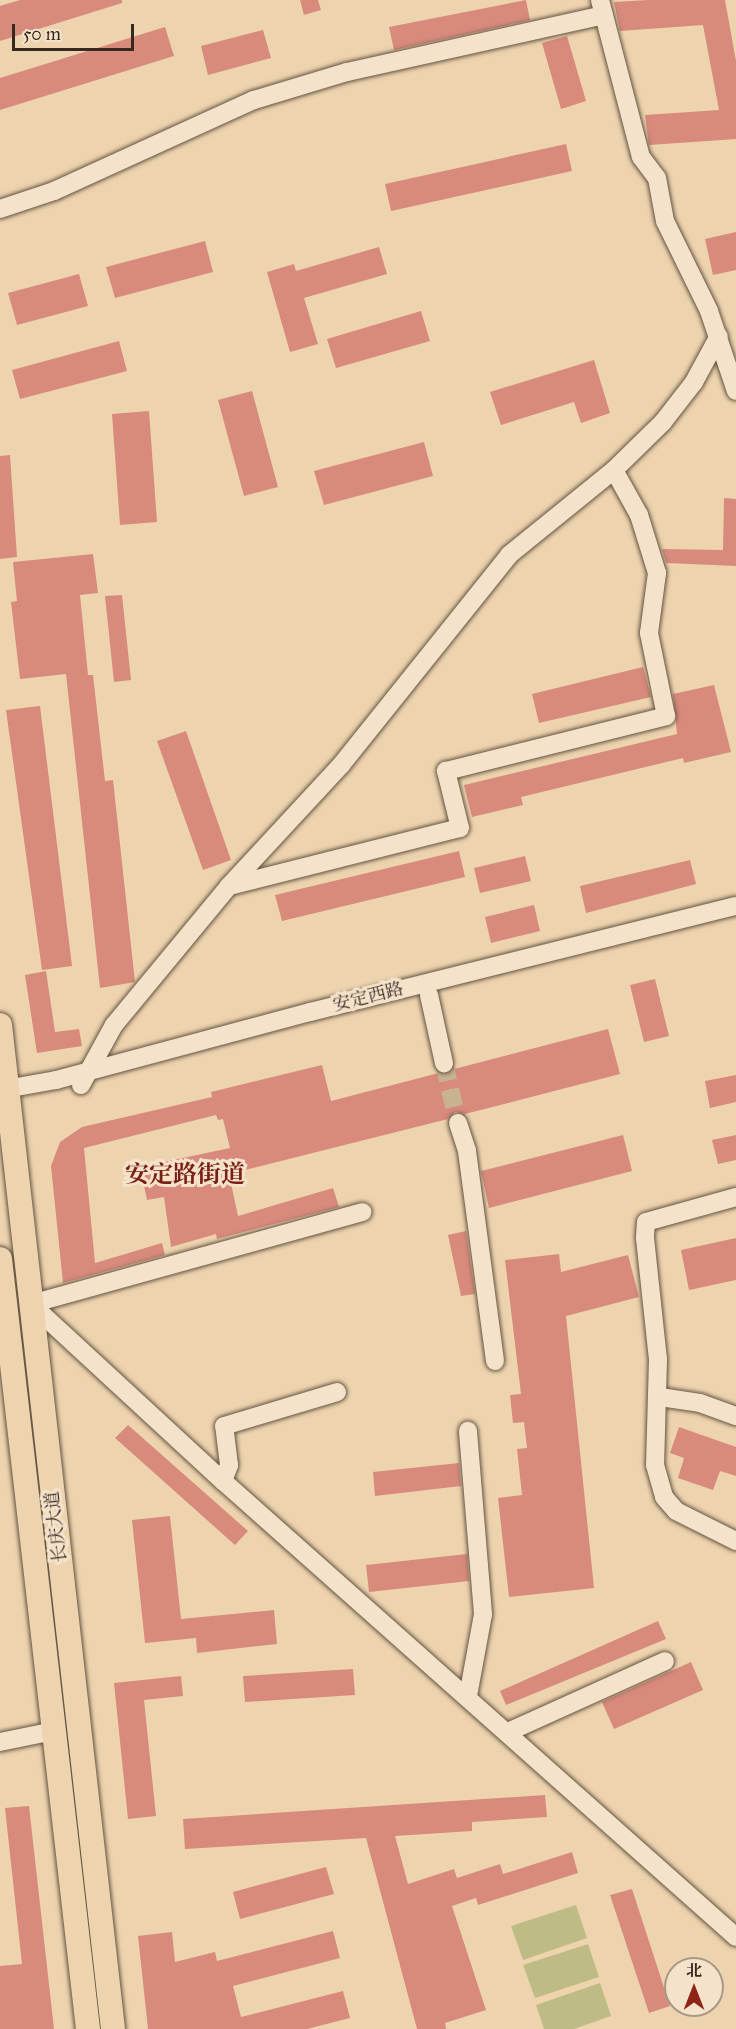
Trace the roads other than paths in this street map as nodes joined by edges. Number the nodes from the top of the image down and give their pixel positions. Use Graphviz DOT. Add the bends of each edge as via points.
graph roads {
  1 [pos="602,7"];
  2 [pos="0,209"];
  3 [pos="719,336"];
  4 [pos="736,391"];
  5 [pos="614,470"];
  6 [pos="229,886"];
  7 [pos="736,906"];
  8 [pos="736,919"];
  9 [pos="429,995"];
  10 [pos="0,1025"];
  11 [pos="444,1063"];
  12 [pos="85,1078"];
  13 [pos="4,1095"];
  14 [pos="458,1123"];
  15 [pos="736,1197"];
  16 [pos="362,1212"];
  17 [pos="0,1259"];
  18 [pos="31,1304"];
  19 [pos="495,1361"];
  20 [pos="6,1363"];
  21 [pos="337,1392"];
  22 [pos="660,1397"];
  23 [pos="736,1416"];
  24 [pos="468,1431"];
  25 [pos="223,1481"];
  26 [pos="736,1541"];
  27 [pos="664,1661"];
  28 [pos="468,1696"];
  29 [pos="54,1731"];
  30 [pos="508,1732"];
  31 [pos="0,1742"];
  32 [pos="736,1937"];
  33 [pos="88,2029"];
  34 [pos="113,2029"];
  1 -- 2 [label="street" via="346,72 254,100 54,191"];
  1 -- 3 [label="street" via="641,157 657,178 664,221"];
  3 -- 4 [label="street"];
  3 -- 5 [label="street" via="694,382 663,422"];
  5 -- 6 [label="street" via="509,555 341,765"];
  5 -- 6 [label="street" via="639,514 657,573 649,633 666,716 446,771 460,828"];
  6 -- 12 [label="street" via="114,1025"];
  7 -- 12 [label="street, 安定西路"];
  8 -- 9 [label="street, 安定西路"];
  9 -- 11 [label="street"];
  9 -- 12 [label="street, 安定西路"];
  10 -- 13 [label="main road, 长庆大道"];
  12 -- 13 [label="street, 安定西路"];
  13 -- 18 [label="main road, 长庆大道"];
  14 -- 19 [label="street" via="467,1151"];
  15 -- 22 [label="street" via="646,1222"];
  16 -- 18 [label="street"];
  17 -- 20 [label="main road, 长庆大道"];
  18 -- 25 [label="street"];
  18 -- 34 [label="main road, 长庆大道"];
  20 -- 29 [label="main road, 长庆大道"];
  21 -- 25 [label="street" via="224,1426 229,1465"];
  22 -- 23 [label="street" via="700,1403"];
  22 -- 26 [label="street" via="655,1465 664,1497 676,1511"];
  24 -- 28 [label="street" via="483,1614"];
  25 -- 28 [label="street"];
  27 -- 30 [label="street"];
  28 -- 30 [label="street"];
  29 -- 31 [label="street"];
  29 -- 33 [label="main road, 长庆大道"];
  30 -- 32 [label="street"];
}
